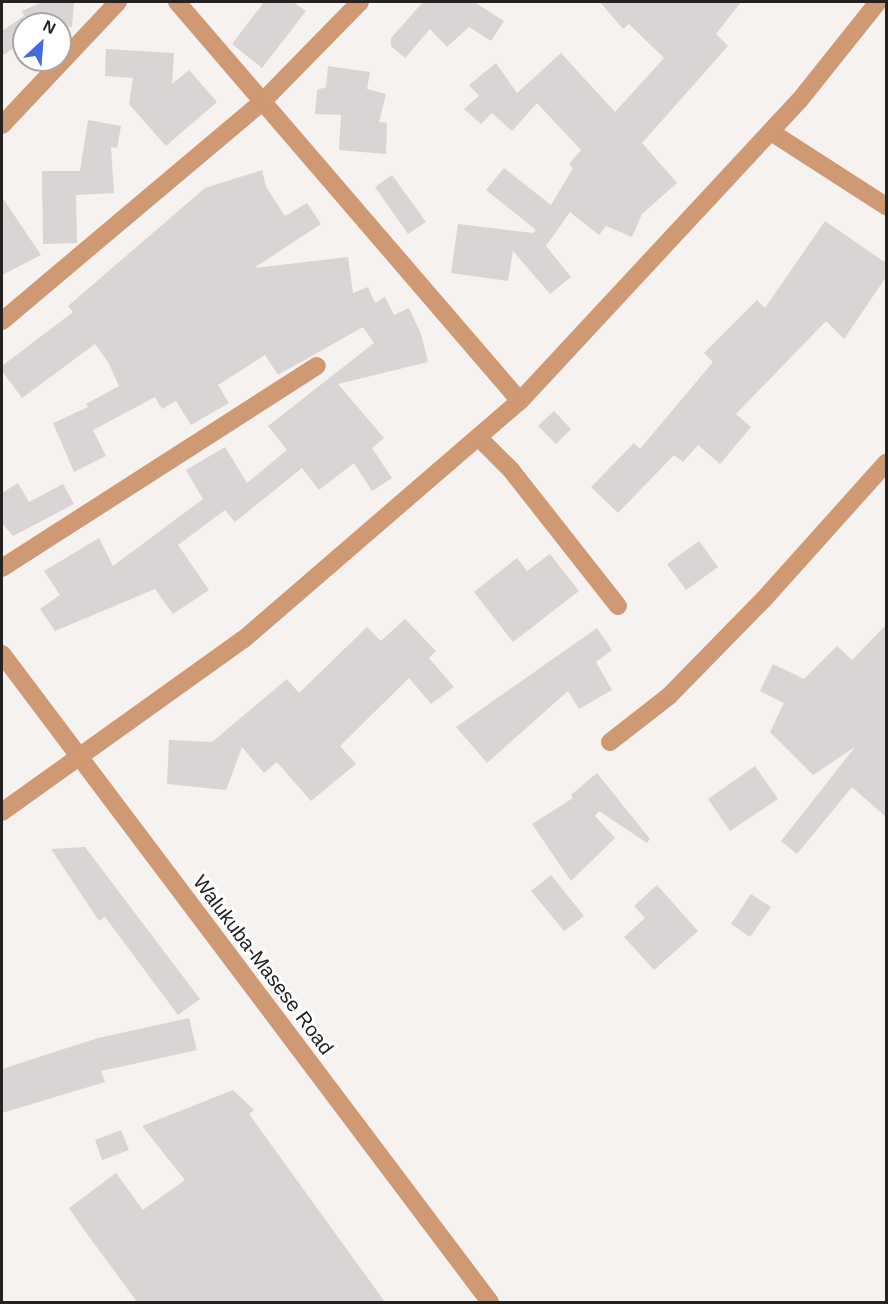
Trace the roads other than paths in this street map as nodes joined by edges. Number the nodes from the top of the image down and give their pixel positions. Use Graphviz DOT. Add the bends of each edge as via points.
graph roads {
  1 [pos="118,2"];
  2 [pos="177,2"];
  3 [pos="360,2"];
  4 [pos="878,2"];
  5 [pos="264,100"];
  6 [pos="2,125"];
  7 [pos="771,132"];
  8 [pos="886,206"];
  9 [pos="2,321"];
  10 [pos="317,366"];
  11 [pos="520,401"];
  12 [pos="478,437"];
  13 [pos="886,463"];
  14 [pos="2,568"];
  15 [pos="618,606"];
  16 [pos="2,654"];
  17 [pos="610,742"];
  18 [pos="76,756"];
  19 [pos="2,812"];
  20 [pos="490,1302"];
  1 -- 6 [label="street"];
  2 -- 5 [label="street"];
  3 -- 5 [label="street"];
  4 -- 7 [label="street"];
  5 -- 9 [label="street"];
  5 -- 11 [label="street"];
  7 -- 8 [label="street"];
  7 -- 11 [label="street"];
  10 -- 14 [label="street"];
  11 -- 12 [label="street"];
  12 -- 15 [label="street" via="511,470"];
  12 -- 18 [label="street" via="244,639"];
  13 -- 17 [label="street" via="764,599 677,688"];
  16 -- 18 [label="street, Walukuba-Masese Road"];
  18 -- 19 [label="street"];
  18 -- 20 [label="street, Walukuba-Masese Road"];
}
